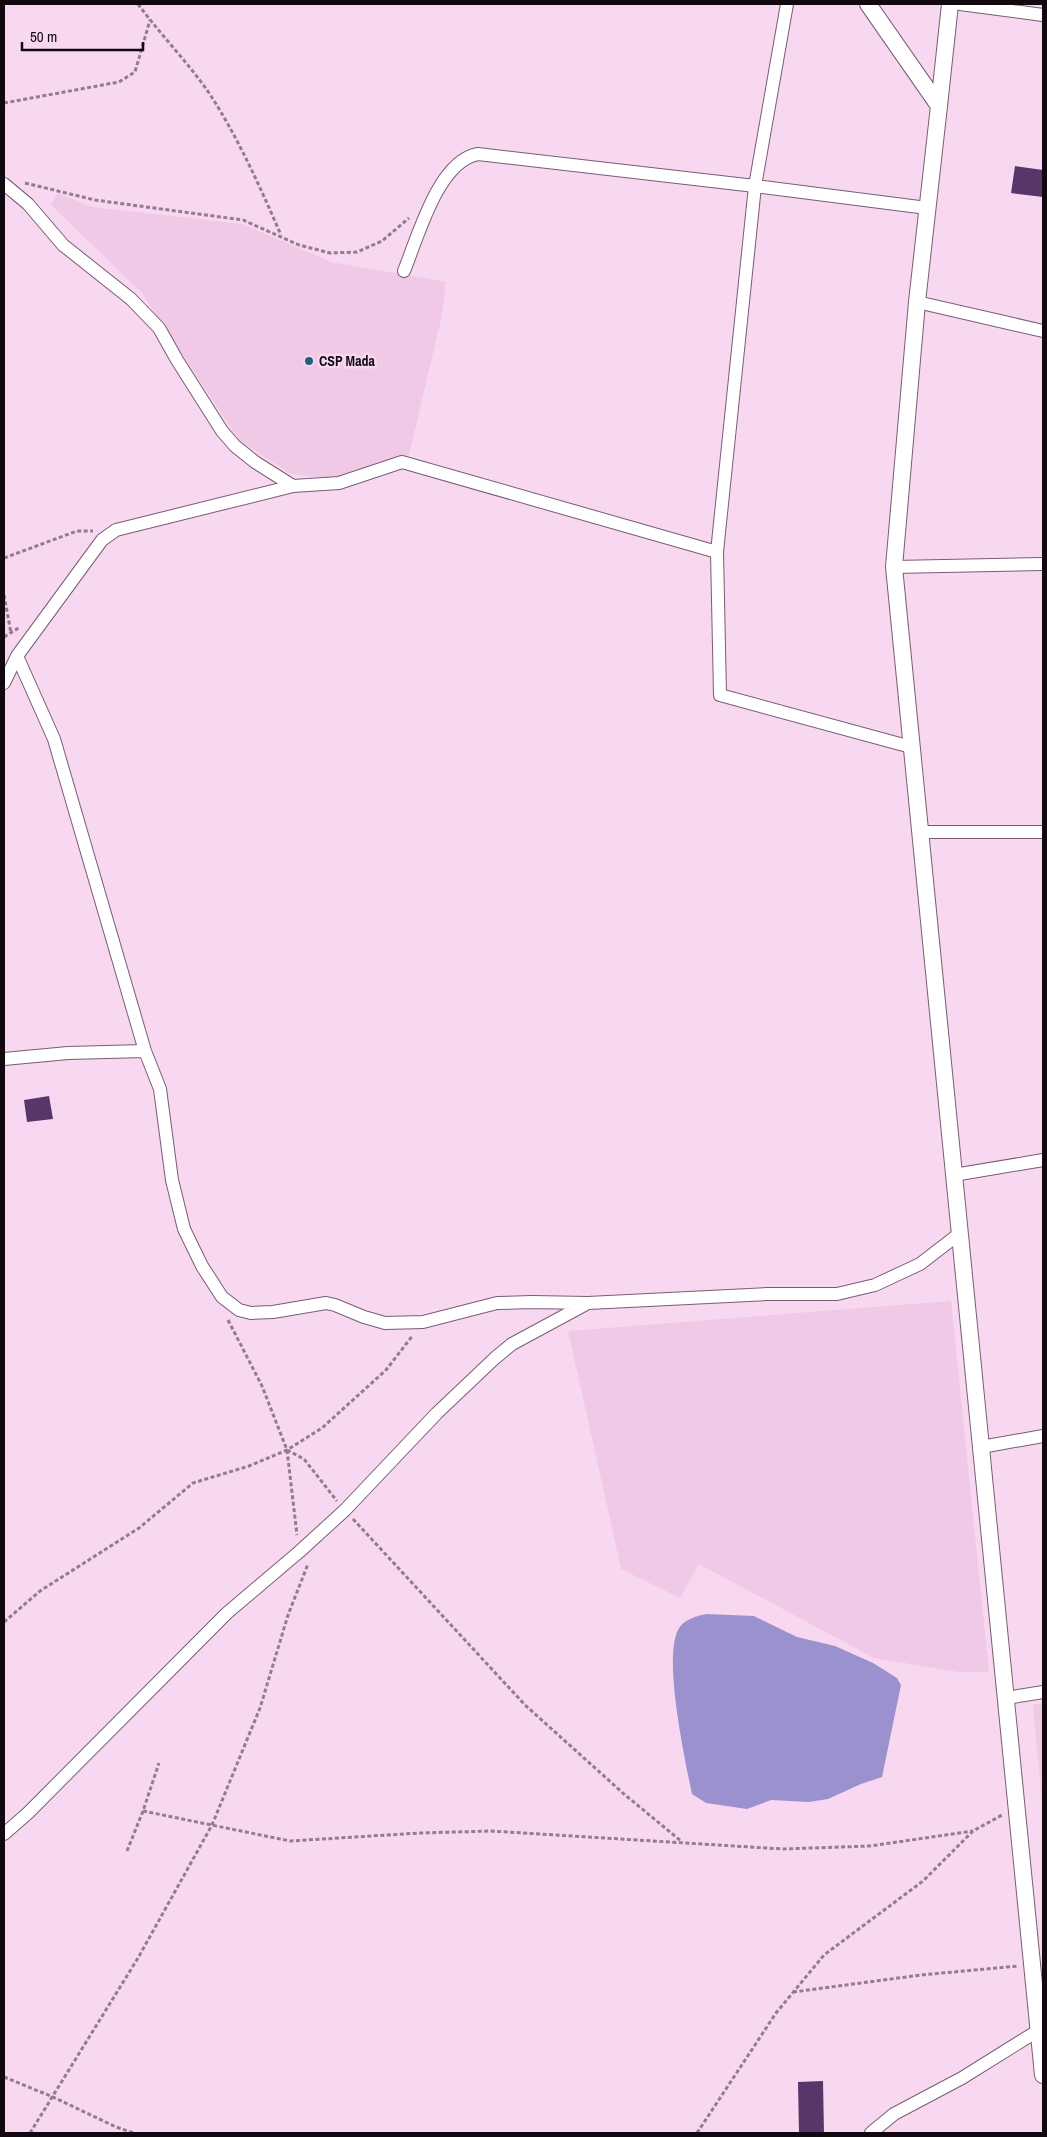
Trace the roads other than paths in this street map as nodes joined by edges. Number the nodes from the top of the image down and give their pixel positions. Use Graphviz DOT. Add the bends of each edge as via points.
graph roads {
  1 [pos="787,4"];
  2 [pos="868,4"];
  3 [pos="950,4"];
  4 [pos="960,4"];
  5 [pos="1043,15"];
  6 [pos="939,106"];
  7 [pos="4,184"];
  8 [pos="755,186"];
  9 [pos="928,208"];
  10 [pos="404,271"];
  11 [pos="917,302"];
  12 [pos="1043,331"];
  13 [pos="293,486"];
  14 [pos="717,552"];
  15 [pos="1043,564"];
  16 [pos="894,567"];
  17 [pos="17,656"];
  18 [pos="4,683"];
  19 [pos="912,747"];
  20 [pos="920,832"];
  21 [pos="1043,832"];
  22 [pos="145,1052"];
  23 [pos="4,1059"];
  24 [pos="1043,1160"];
  25 [pos="954,1175"];
  26 [pos="960,1234"];
  27 [pos="588,1303"];
  28 [pos="1043,1436"];
  29 [pos="981,1447"];
  30 [pos="1043,1692"];
  31 [pos="1006,1698"];
  32 [pos="4,1834"];
  33 [pos="1039,2030"];
  34 [pos="1043,2076"];
  35 [pos="871,2133"];
  1 -- 8 [label="street"];
  2 -- 6 [label="street"];
  3 -- 6 [label="street"];
  4 -- 5 [label="street"];
  6 -- 9 [label="street"];
  7 -- 13 [label="street" via="28,204 63,245 131,299 159,328 222,431 235,446"];
  8 -- 9 [label="street"];
  8 -- 10 [label="street" via="478,154 469,156 440,184"];
  8 -- 14 [label="street"];
  9 -- 11 [label="street"];
  11 -- 12 [label="street"];
  11 -- 16 [label="street"];
  13 -- 14 [label="street" via="339,483 402,462"];
  13 -- 17 [label="street" via="116,530 102,540"];
  14 -- 19 [label="street" via="720,695"];
  15 -- 16 [label="street"];
  16 -- 19 [label="street"];
  17 -- 18 [label="street"];
  17 -- 22 [label="street" via="54,739"];
  19 -- 20 [label="street"];
  20 -- 21 [label="street"];
  20 -- 25 [label="street"];
  22 -- 23 [label="street" via="68,1053"];
  22 -- 27 [label="street" via="160,1089 172,1180 184,1229 222,1297 239,1310 273,1312 326,1303 386,1323 423,1322 497,1303"];
  24 -- 25 [label="street"];
  25 -- 26 [label="street"];
  26 -- 27 [label="street" via="920,1264 875,1285 837,1294 767,1294"];
  26 -- 29 [label="street"];
  27 -- 32 [label="street" via="512,1344 495,1358 437,1413 345,1510 227,1613 28,1814"];
  28 -- 29 [label="street"];
  29 -- 31 [label="street"];
  30 -- 31 [label="street"];
  31 -- 33 [label="street"];
  33 -- 34 [label="street"];
  33 -- 35 [label="street" via="962,2078 894,2114"];
}
